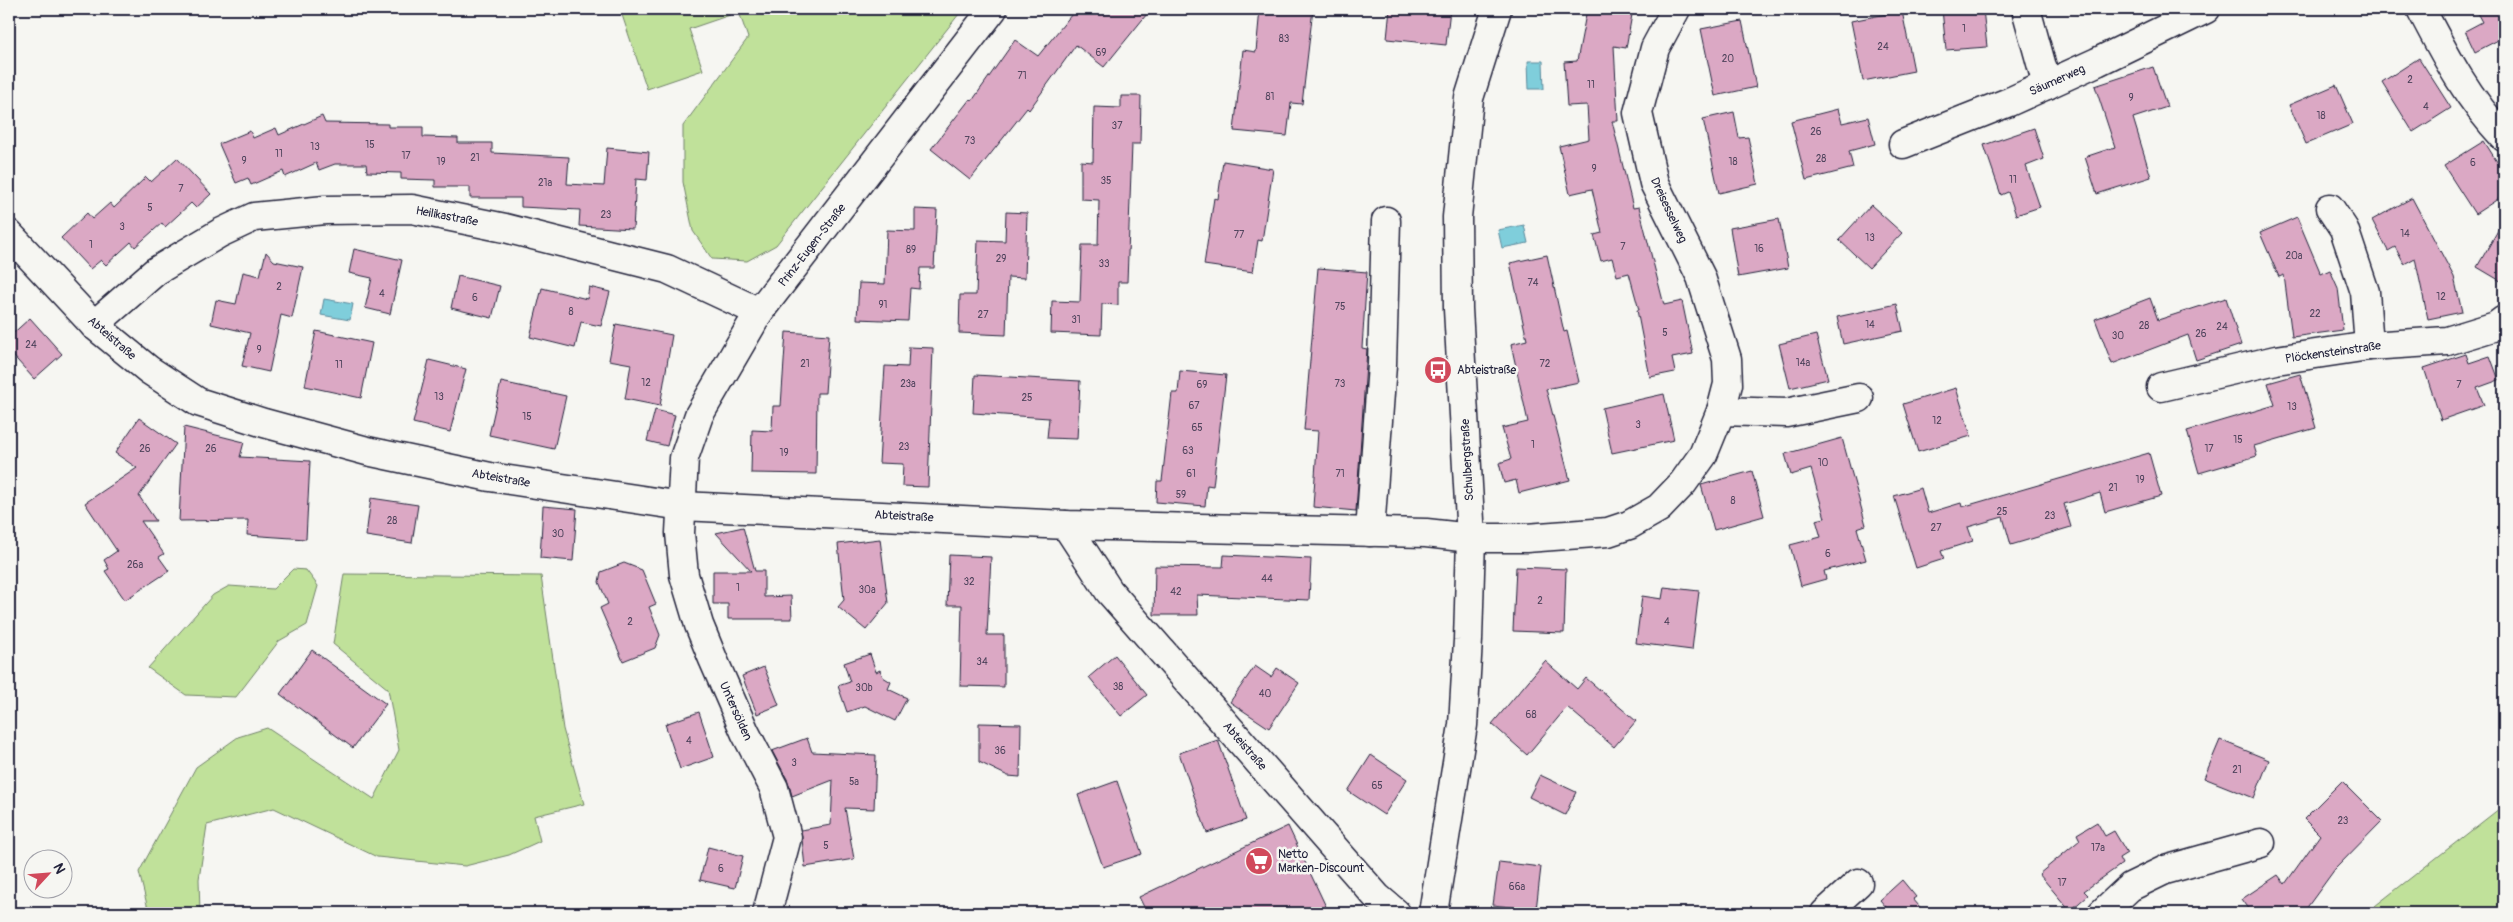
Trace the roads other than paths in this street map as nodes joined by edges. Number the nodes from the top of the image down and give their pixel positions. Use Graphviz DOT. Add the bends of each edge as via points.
graph roads {
  1 [pos="993,9"];
  2 [pos="1497,9"];
  3 [pos="1676,9"];
  4 [pos="2026,9"];
  5 [pos="2206,9"];
  6 [pos="2421,9"];
  7 [pos="2047,84"];
  8 [pos="2504,137"];
  9 [pos="1903,144"];
  10 [pos="2330,208"];
  11 [pos="1386,221"];
  12 [pos="9,234"];
  13 [pos="759,312"];
  14 [pos="2504,320"];
  15 [pos="94,325"];
  16 [pos="2369,346"];
  17 [pos="2160,387"];
  18 [pos="1859,398"];
  19 [pos="1721,411"];
  20 [pos="682,506"];
  21 [pos="1066,525"];
  22 [pos="1370,532"];
  23 [pos="1471,538"];
  24 [pos="2261,843"];
  25 [pos="1858,883"];
  26 [pos="767,913"];
  27 [pos="1396,913"];
  28 [pos="1433,913"];
  29 [pos="1825,913"];
  30 [pos="2102,913"];
  1 -- 13 [label="street, Prinz-Eugen-Straße"];
  2 -- 23 [label="street, Schulbergstraße" via="1469,98 1457,217 1458,309"];
  3 -- 19 [label="street, Dreisesselweg" via="1655,48 1638,112 1654,183 1701,277 1724,350 1728,384"];
  4 -- 7 [label="street"];
  5 -- 7 [label="street, Säumerweg"];
  6 -- 8 [label="street" via="2454,73 2480,112"];
  7 -- 9 [label="street, Säumerweg"];
  10 -- 16 [label="street" via="2344,229 2365,292"];
  11 -- 22 [label="street" via="1382,365"];
  12 -- 15 [label="street, Abteistraße"];
  13 -- 15 [label="street, Heilikastraße" via="667,269 505,228 412,209 325,210 254,217 220,233 156,271"];
  13 -- 20 [label="street, Prinz-Eugen-Straße" via="699,415 684,458"];
  14 -- 16 [label="street, Plöckensteinstraße" via="2496,326 2447,341"];
  15 -- 20 [label="street, Abteistraße" via="149,370 198,402 264,423 367,451 490,477"];
  16 -- 17 [label="street, Plöckensteinstraße" via="2276,360"];
  18 -- 19 [label="street" via="1786,413"];
  19 -- 23 [label="street, Dreisesselweg" via="1703,455 1683,483 1659,508 1629,525 1608,532"];
  20 -- 21 [label="street, Abteistraße"];
  20 -- 26 [label="street, Untersölden" via="680,533 684,575 699,625 745,732 774,788 787,837"];
  21 -- 22 [label="street, Abteistraße"];
  21 -- 27 [label="street, Abteistraße" via="1116,599 1377,896"];
  22 -- 23 [label="street, Abteistraße"];
  23 -- 28 [label="street, Schulbergstraße" via="1463,725"];
  24 -- 30 [label="street" via="2165,870 2130,887"];
  25 -- 29 [label="street"];
}
